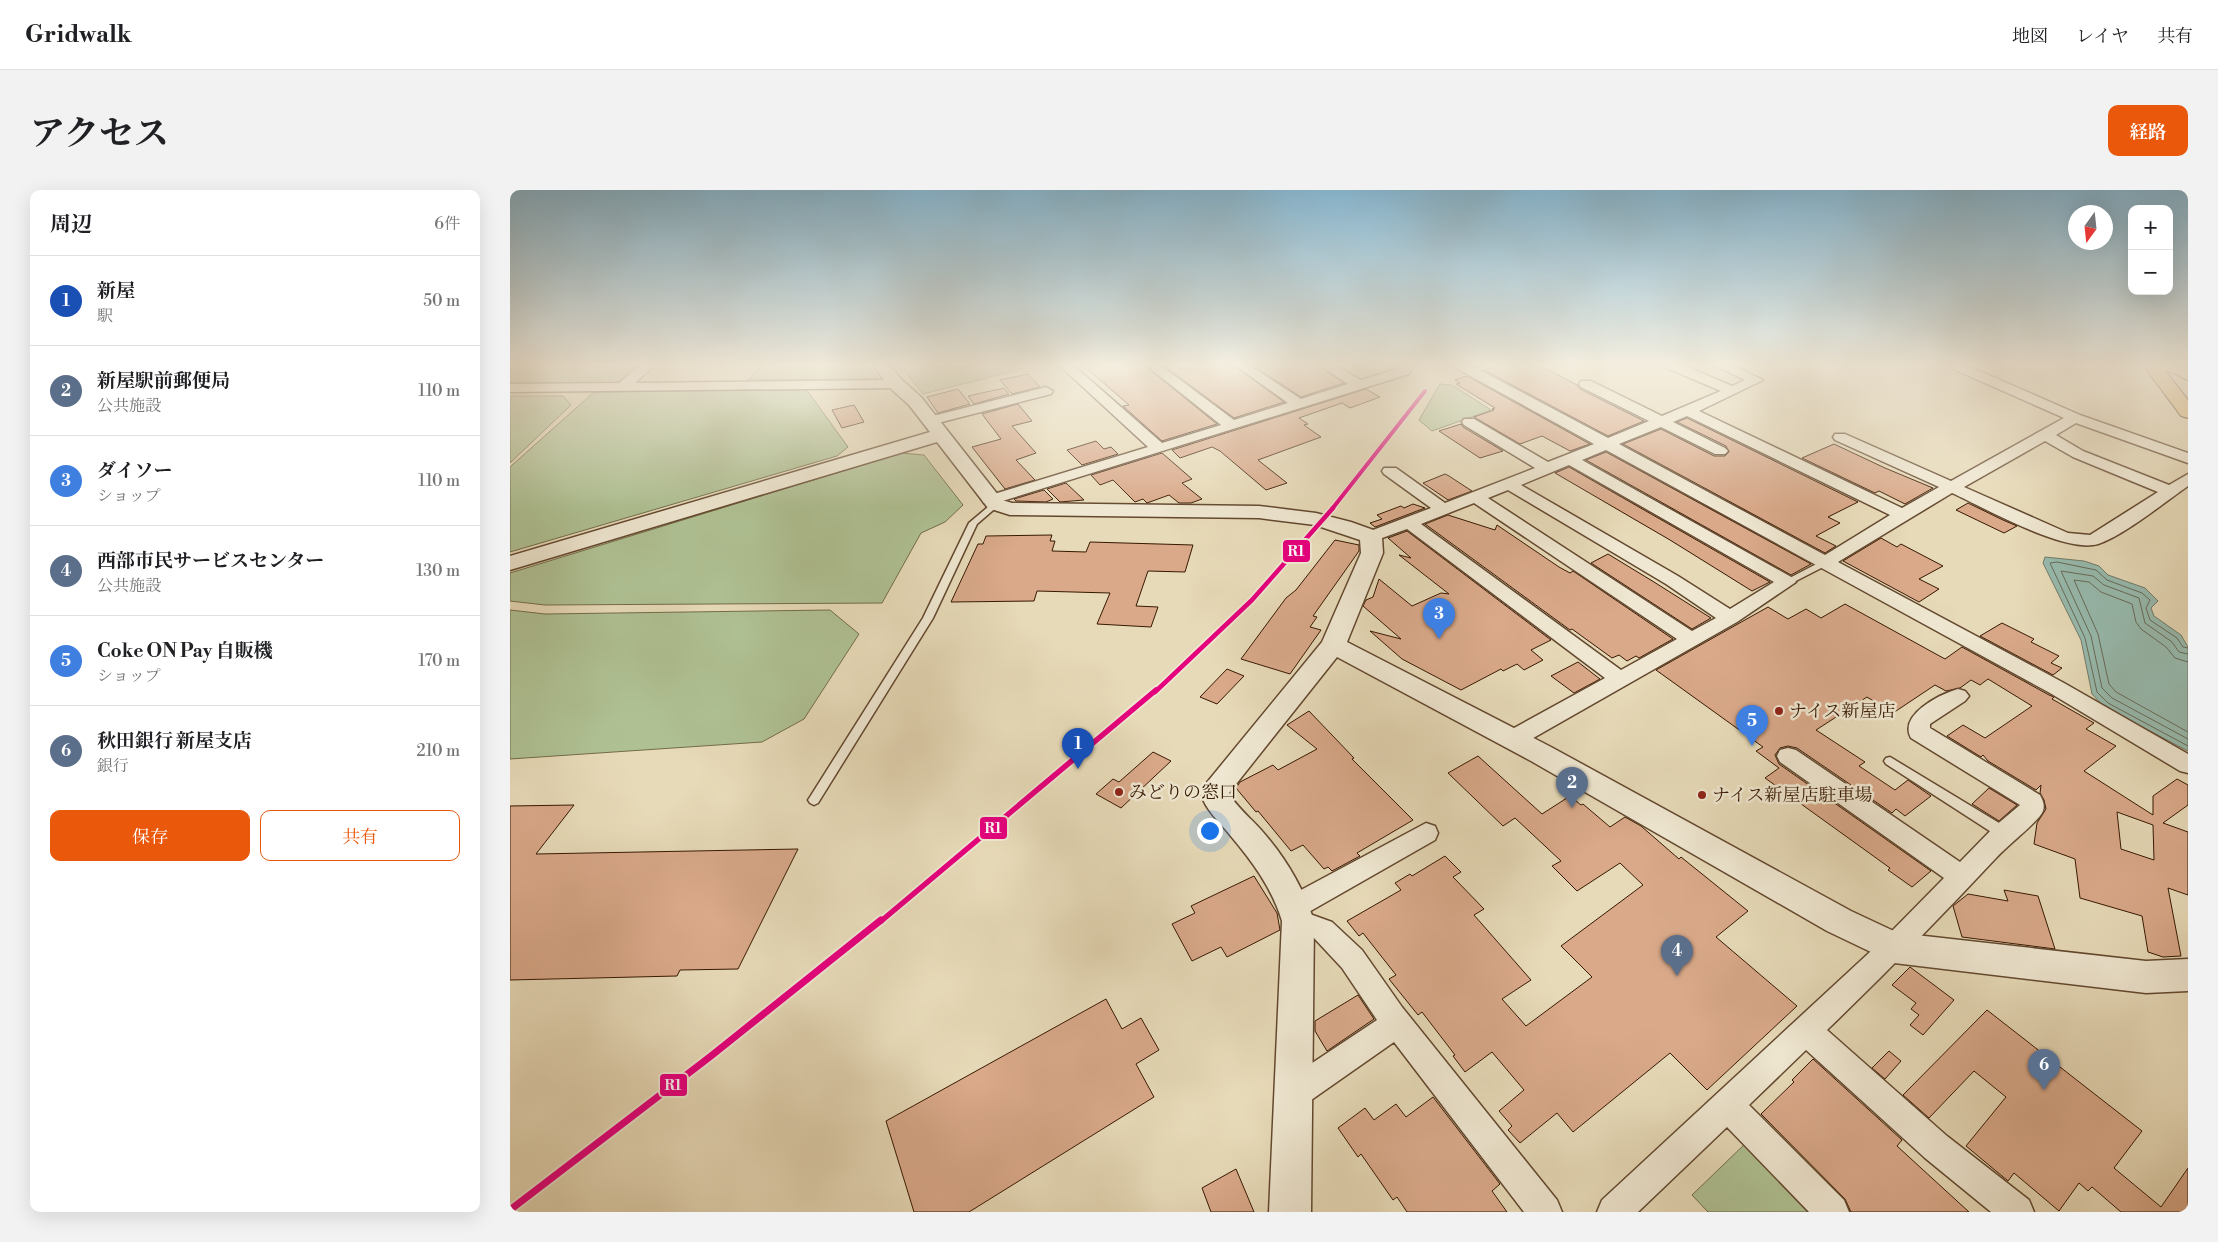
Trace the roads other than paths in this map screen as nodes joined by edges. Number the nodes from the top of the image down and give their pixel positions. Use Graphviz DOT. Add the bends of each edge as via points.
graph roads {
  1 [pos="924,413"];
  2 [pos="981,413"];
  3 [pos="1118,413"];
  4 [pos="1215,413"];
  5 [pos="1272,413"];
  6 [pos="1546,413"];
  7 [pos="1643,413"];
  8 [pos="1682,413"];
  9 [pos="1691,413"];
  10 [pos="2064,413"];
  11 [pos="2076,418"];
  12 [pos="1660,421"];
  13 [pos="1469,422"];
  14 [pos="1232,426"];
  15 [pos="935,428"];
  16 [pos="2045,435"];
  17 [pos="1840,437"];
  18 [pos="1605,445"];
  19 [pos="1159,449"];
  20 [pos="1720,451"];
  21 [pos="2188,458"];
  22 [pos="1569,459"];
  23 [pos="1547,468"];
  24 [pos="1390,471"];
  25 [pos="2188,479"];
  26 [pos="1509,484"];
  27 [pos="1954,487"];
  28 [pos="2171,490"];
  29 [pos="1476,497"];
  30 [pos="992,502"];
  31 [pos="1445,510"];
  32 [pos="1902,515"];
  33 [pos="1409,523"];
  34 [pos="1371,537"];
  35 [pos="510,563"];
  36 [pos="1824,563"];
  37 [pos="1786,582"];
  38 [pos="1730,618"];
  39 [pos="1690,639"];
  40 [pos="1333,645"];
  41 [pos="1619,678"];
  42 [pos="1958,696"];
  43 [pos="1513,739"];
  44 [pos="1788,756"];
  45 [pos="1890,761"];
  46 [pos="2188,765"];
  47 [pos="814,800"];
  48 [pos="1426,833"];
  49 [pos="2004,833"];
  50 [pos="1962,876"];
  51 [pos="1296,913"];
  52 [pos="1894,948"];
  53 [pos="2188,975"];
  54 [pos="1397,1022"];
  55 [pos="1806,1031"];
  56 [pos="1293,1094"];
  57 [pos="1728,1105"];
  58 [pos="1290,1212"];
  59 [pos="1545,1212"];
  60 [pos="1614,1212"];
  61 [pos="1832,1212"];
  62 [pos="2017,1212"];
  1 -- 15 [label="street"];
  2 -- 15 [label="street"];
  3 -- 19 [label="street"];
  4 -- 14 [label="street"];
  5 -- 14 [label="street"];
  6 -- 18 [label="street"];
  7 -- 12 [label="street"];
  8 -- 12 [label="street"];
  9 -- 32 [label="street"];
  10 -- 11 [label="street"];
  11 -- 16 [label="street"];
  11 -- 21 [label="street"];
  12 -- 18 [label="street"];
  12 -- 20 [label="street"];
  13 -- 23 [label="street"];
  14 -- 19 [label="street"];
  15 -- 30 [label="street"];
  15 -- 35 [label="street"];
  16 -- 27 [label="street"];
  16 -- 28 [label="street" via="2078,454"];
  17 -- 27 [label="street"];
  18 -- 22 [label="street"];
  18 -- 36 [label="street"];
  19 -- 30 [label="street"];
  22 -- 23 [label="street"];
  22 -- 37 [label="street"];
  23 -- 26 [label="street"];
  24 -- 31 [label="street"];
  25 -- 28 [label="street"];
  26 -- 29 [label="street"];
  26 -- 38 [label="street"];
  27 -- 28 [label="street" via="2065,538 2092,540 2103,536"];
  27 -- 32 [label="street"];
  29 -- 31 [label="street"];
  29 -- 39 [label="street"];
  30 -- 34 [label="street" via="1010,509 1277,511 1351,528"];
  30 -- 47 [label="lane" via="973,523 928,618"];
  31 -- 33 [label="street"];
  32 -- 36 [label="street"];
  33 -- 34 [label="street"];
  33 -- 41 [label="street"];
  34 -- 40 [label="street" via="1372,553"];
  36 -- 37 [label="lane"];
  36 -- 46 [label="street" via="2056,688"];
  37 -- 38 [label="street"];
  38 -- 39 [label="street"];
  39 -- 41 [label="street"];
  40 -- 43 [label="street"];
  40 -- 51 [label="street" via="1214,791 1217,800 1264,854"];
  41 -- 43 [label="street"];
  42 -- 49 [label="street" via="1922,719 1919,732 2032,801 2032,809"];
  43 -- 52 [label="street" via="1832,917"];
  44 -- 50 [label="street"];
  45 -- 49 [label="lane"];
  48 -- 51 [label="street"];
  49 -- 50 [label="street"];
  50 -- 52 [label="street"];
  51 -- 54 [label="street" via="1323,930 1352,959"];
  51 -- 56 [label="street" via="1297,1011"];
  52 -- 53 [label="street" via="2146,977"];
  52 -- 55 [label="street"];
  54 -- 56 [label="street"];
  54 -- 59 [label="street"];
  55 -- 57 [label="street"];
  55 -- 62 [label="street" via="1936,1147"];
  56 -- 58 [label="street"];
  57 -- 60 [label="street"];
  57 -- 61 [label="street"];
}
